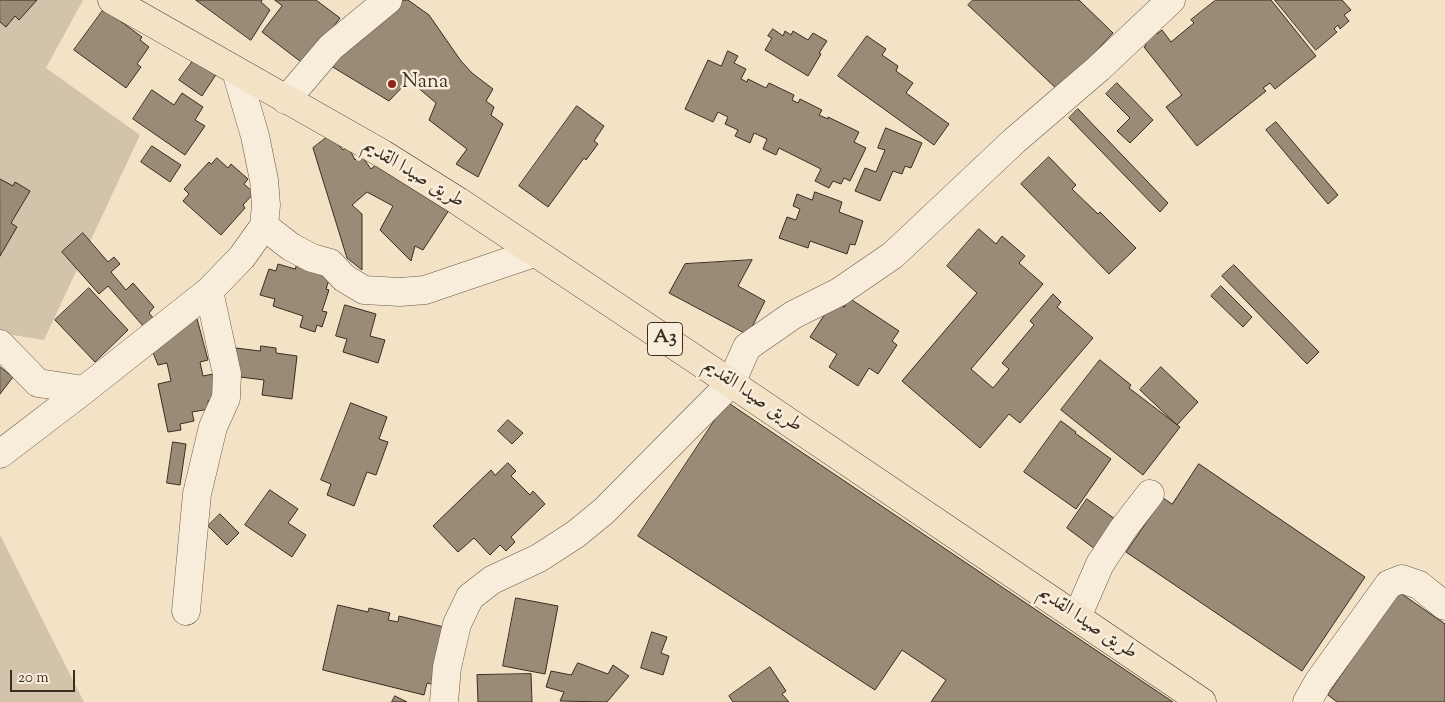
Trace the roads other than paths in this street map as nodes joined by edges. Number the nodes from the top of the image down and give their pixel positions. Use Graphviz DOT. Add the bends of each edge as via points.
graph roads {
  1 [pos="112,0"];
  2 [pos="388,0"];
  3 [pos="1172,0"];
  4 [pos="236,71"];
  5 [pos="286,100"];
  6 [pos="264,226"];
  7 [pos="534,253"];
  8 [pos="209,291"];
  9 [pos="0,344"];
  10 [pos="731,383"];
  11 [pos="84,390"];
  12 [pos="0,454"];
  13 [pos="1150,494"];
  14 [pos="1445,606"];
  15 [pos="186,611"];
  16 [pos="1077,617"];
  17 [pos="444,702"];
  18 [pos="1202,702"];
  19 [pos="1307,702"];
  1 -- 4 [label="highway, طريق صيدا القديم / A3"];
  2 -- 5 [label="street" via="330,47"];
  3 -- 10 [label="street" via="1014,141 893,255 839,292 793,315 747,347"];
  4 -- 5 [label="highway, طريق صيدا القديم / A3"];
  4 -- 6 [label="street" via="264,180"];
  5 -- 7 [label="highway, طريق صيدا القديم / A3" via="383,154"];
  6 -- 7 [label="street" via="292,247 330,263 344,278 364,290 425,290"];
  6 -- 8 [label="street" via="242,257"];
  7 -- 10 [label="highway, طريق صيدا القديم / A3"];
  8 -- 11 [label="street"];
  8 -- 15 [label="street" via="227,374 226,398 213,427 197,494"];
  9 -- 11 [label="street" via="38,383"];
  10 -- 16 [label="highway, طريق صيدا القديم / A3"];
  10 -- 17 [label="street" via="604,511 576,534 539,558 492,580 470,597 457,624 447,667"];
  11 -- 12 [label="street"];
  13 -- 16 [label="street" via="1100,564"];
  14 -- 19 [label="street" via="1419,585 1402,579 1389,584"];
  16 -- 18 [label="highway, طريق صيدا القديم / A3"];
}
